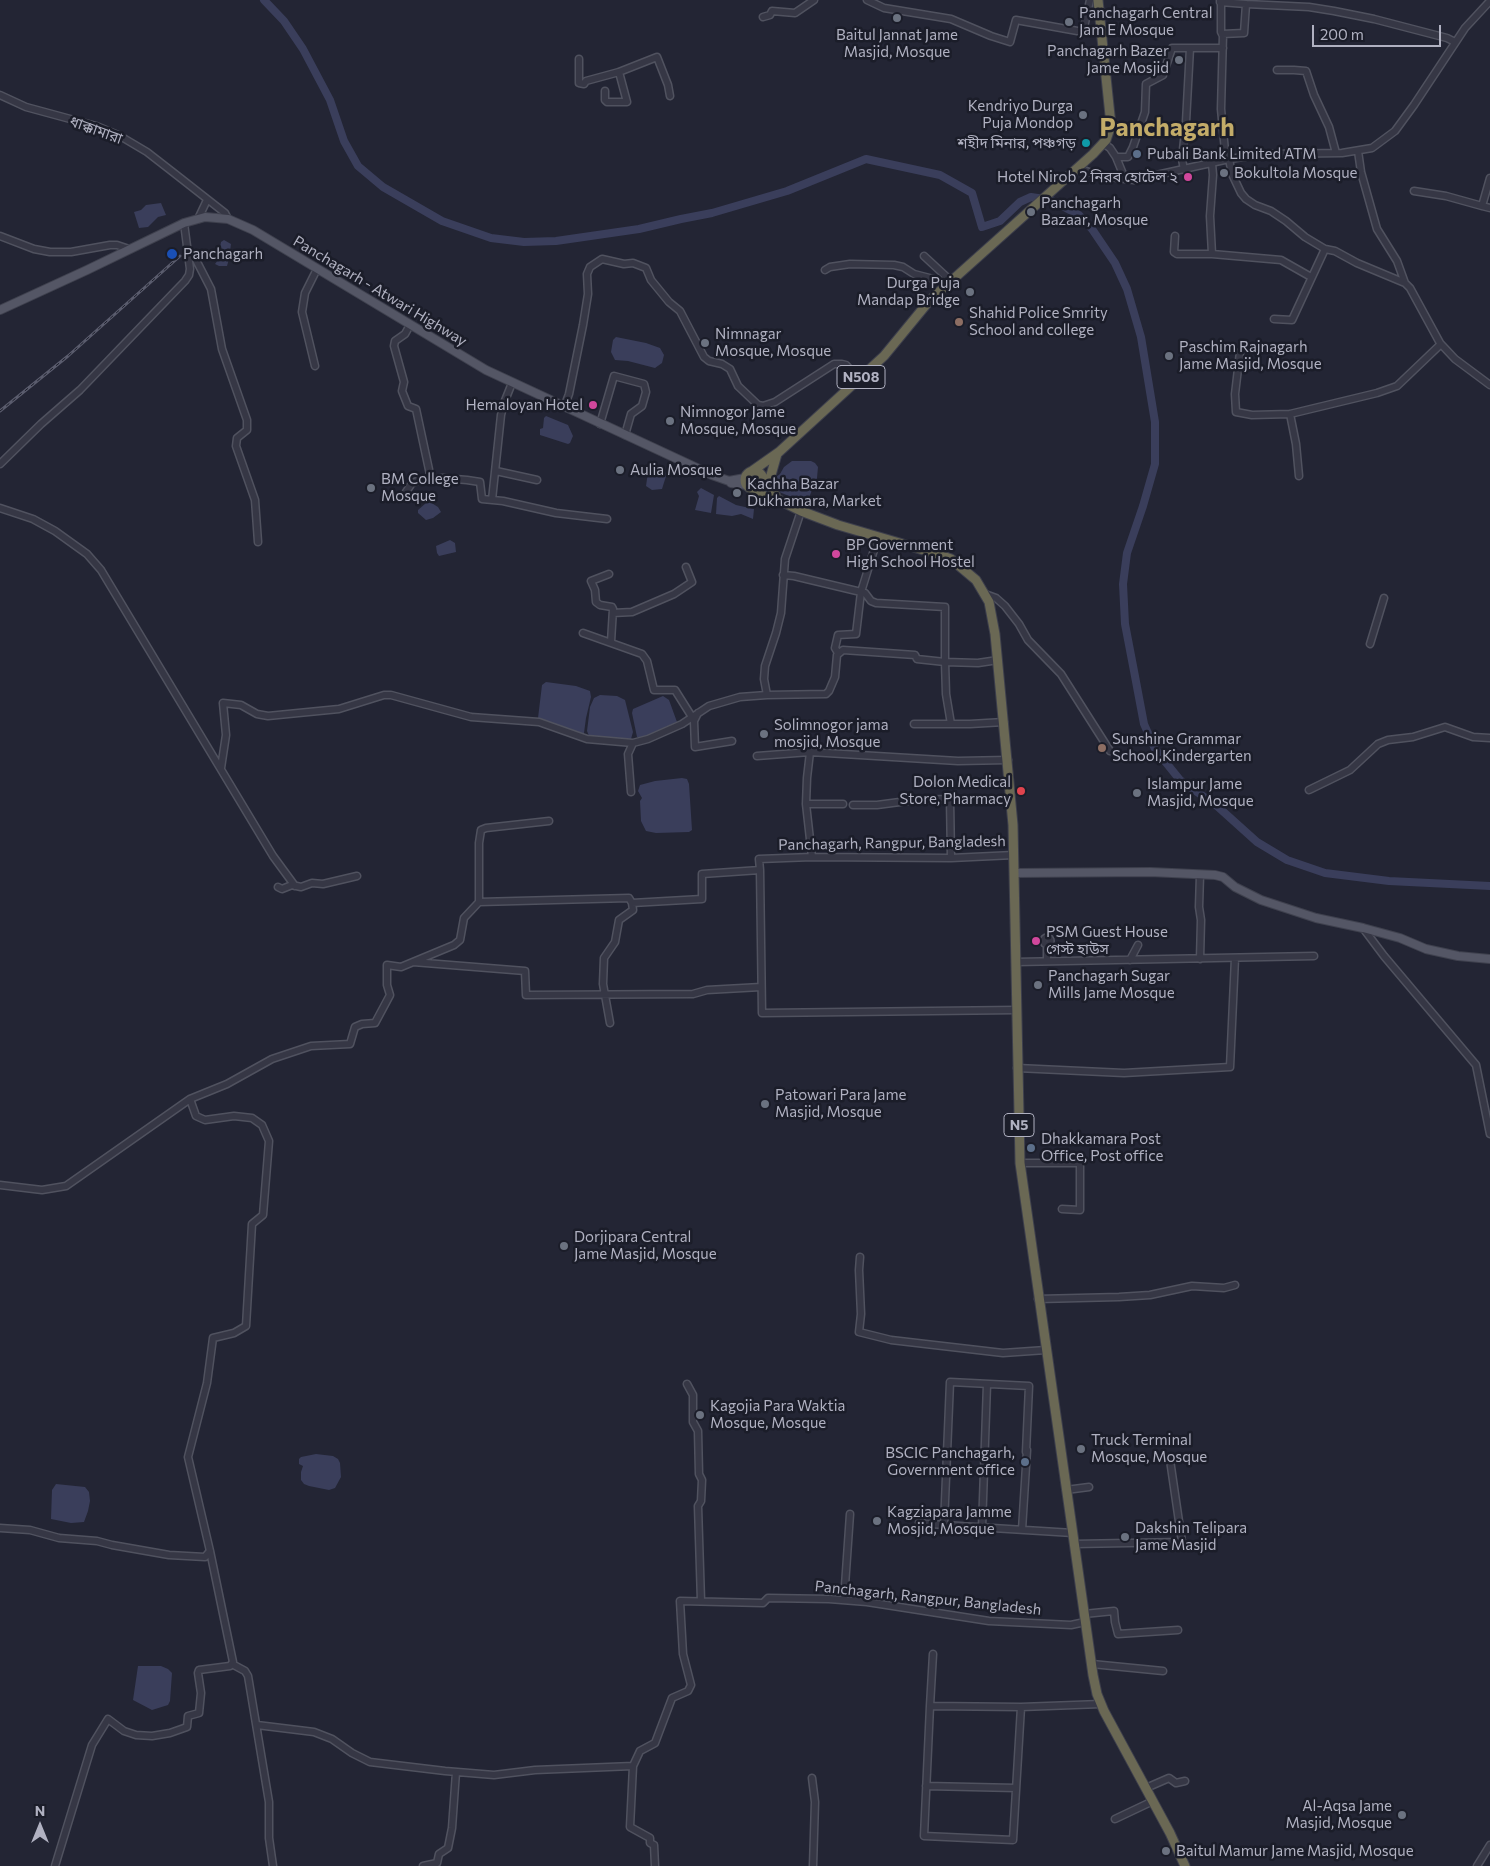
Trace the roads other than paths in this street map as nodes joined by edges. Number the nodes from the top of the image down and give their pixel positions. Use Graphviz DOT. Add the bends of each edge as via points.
graph roads {
  1 [pos="814,0"];
  2 [pos="867,0"];
  3 [pos="1090,0"];
  4 [pos="1098,0"];
  5 [pos="1220,1"];
  6 [pos="1490,1"];
  7 [pos="1246,4"];
  8 [pos="763,17"];
  9 [pos="1222,34"];
  10 [pos="1455,42"];
  11 [pos="1190,48"];
  12 [pos="1222,48"];
  13 [pos="579,59"];
  14 [pos="1277,70"];
  15 [pos="619,72"];
  16 [pos="605,91"];
  17 [pos="0,95"];
  18 [pos="670,96"];
  19 [pos="1103,143"];
  20 [pos="1358,151"];
  21 [pos="1336,153"];
  22 [pos="1116,157"];
  23 [pos="1229,159"];
  24 [pos="1212,163"];
  25 [pos="1078,168"];
  26 [pos="1184,170"];
  27 [pos="1490,178"];
  28 [pos="1125,179"];
  29 [pos="1414,192"];
  30 [pos="208,200"];
  31 [pos="1482,206"];
  32 [pos="1490,208"];
  33 [pos="198,218"];
  34 [pos="228,219"];
  35 [pos="184,223"];
  36 [pos="0,236"];
  37 [pos="1175,236"];
  38 [pos="129,249"];
  39 [pos="1325,249"];
  40 [pos="188,252"];
  41 [pos="1212,254"];
  42 [pos="924,256"];
  43 [pos="317,269"];
  44 [pos="825,270"];
  45 [pos="1311,277"];
  46 [pos="950,282"];
  47 [pos="1405,283"];
  48 [pos="0,310"];
  49 [pos="1274,319"];
  50 [pos="410,325"];
  51 [pos="1441,344"];
  52 [pos="1240,352"];
  53 [pos="315,366"];
  54 [pos="859,379"];
  55 [pos="512,383"];
  56 [pos="1490,385"];
  57 [pos="564,407"];
  58 [pos="1290,414"];
  59 [pos="600,424"];
  60 [pos="625,435"];
  61 [pos="779,452"];
  62 [pos="0,464"];
  63 [pos="763,464"];
  64 [pos="496,471"];
  65 [pos="762,476"];
  66 [pos="1299,476"];
  67 [pos="431,478"];
  68 [pos="747,478"];
  69 [pos="537,480"];
  70 [pos="758,491"];
  71 [pos="406,492"];
  72 [pos="776,496"];
  73 [pos="492,500"];
  74 [pos="0,508"];
  75 [pos="801,511"];
  76 [pos="607,518"];
  77 [pos="878,537"];
  78 [pos="258,542"];
  79 [pos="686,567"];
  80 [pos="608,574"];
  81 [pos="783,575"];
  82 [pos="861,592"];
  83 [pos="985,594"];
  84 [pos="1384,598"];
  85 [pos="613,613"];
  86 [pos="583,634"];
  87 [pos="611,642"];
  88 [pos="1370,644"];
  89 [pos="838,653"];
  90 [pos="998,660"];
  91 [pos="944,662"];
  92 [pos="767,695"];
  93 [pos="695,715"];
  94 [pos="1004,722"];
  95 [pos="914,724"];
  96 [pos="951,724"];
  97 [pos="1490,738"];
  98 [pos="732,741"];
  99 [pos="633,743"];
  100 [pos="1110,751"];
  101 [pos="810,752"];
  102 [pos="757,756"];
  103 [pos="1008,760"];
  104 [pos="221,768"];
  105 [pos="1309,790"];
  106 [pos="631,792"];
  107 [pos="806,804"];
  108 [pos="843,804"];
  109 [pos="853,805"];
  110 [pos="549,821"];
  111 [pos="1014,855"];
  112 [pos="812,857"];
  113 [pos="951,858"];
  114 [pos="760,870"];
  115 [pos="1014,873"];
  116 [pos="1200,874"];
  117 [pos="357,876"];
  118 [pos="278,886"];
  119 [pos="294,886"];
  120 [pos="479,902"];
  121 [pos="632,903"];
  122 [pos="1363,928"];
  123 [pos="1047,944"];
  124 [pos="1138,945"];
  125 [pos="1314,956"];
  126 [pos="1235,958"];
  127 [pos="1200,959"];
  128 [pos="1490,959"];
  129 [pos="1130,960"];
  130 [pos="1047,961"];
  131 [pos="412,962"];
  132 [pos="1016,962"];
  133 [pos="761,987"];
  134 [pos="605,993"];
  135 [pos="1017,1010"];
  136 [pos="610,1023"];
  137 [pos="1018,1068"];
  138 [pos="190,1099"];
  139 [pos="1490,1134"];
  140 [pos="1020,1163"];
  141 [pos="0,1185"];
  142 [pos="1062,1209"];
  143 [pos="860,1256"];
  144 [pos="1235,1285"];
  145 [pos="1038,1299"];
  146 [pos="1046,1350"];
  147 [pos="687,1384"];
  148 [pos="987,1384"];
  149 [pos="1170,1460"];
  150 [pos="1089,1487"];
  151 [pos="1066,1490"];
  152 [pos="850,1514"];
  153 [pos="918,1523"];
  154 [pos="944,1525"];
  155 [pos="0,1528"];
  156 [pos="982,1528"];
  157 [pos="1022,1530"];
  158 [pos="1073,1533"];
  159 [pos="1074,1544"];
  160 [pos="210,1551"];
  161 [pos="844,1600"];
  162 [pos="701,1601"];
  163 [pos="1085,1618"];
  164 [pos="1178,1630"];
  165 [pos="933,1654"];
  166 [pos="232,1664"];
  167 [pos="1092,1664"];
  168 [pos="1163,1671"];
  169 [pos="1101,1704"];
  170 [pos="930,1706"];
  171 [pos="1021,1707"];
  172 [pos="257,1725"];
  173 [pos="633,1766"];
  174 [pos="456,1772"];
  175 [pos="812,1778"];
  176 [pos="1185,1781"];
  177 [pos="926,1786"];
  178 [pos="1016,1788"];
  179 [pos="1146,1788"];
  180 [pos="1153,1802"];
  181 [pos="1116,1818"];
  182 [pos="1490,1844"];
  183 [pos="55,1866"];
  184 [pos="272,1866"];
  185 [pos="423,1866"];
  186 [pos="655,1866"];
  187 [pos="813,1866"];
  188 [pos="1185,1866"];
  189 [pos="1477,1866"];
  1 -- 8 [label="street" via="795,13 772,12"];
  2 -- 3 [label="street" via="884,8 951,19 1010,42 1016,20 1083,32"];
  4 -- 19 [label="highway" via="1111,125 1109,137"];
  5 -- 7 [label="street"];
  5 -- 9 [label="street"];
  6 -- 10 [label="street"];
  7 -- 9 [label="street" via="1244,33"];
  7 -- 10 [label="street" via="1334,11"];
  9 -- 12 [label="street"];
  10 -- 20 [label="street" via="1395,131 1372,148"];
  11 -- 12 [label="street"];
  11 -- 22 [label="street" via="1172,48 1163,75 1146,84 1145,112 1133,147 1128,157"];
  11 -- 26 [label="street" via="1182,159"];
  12 -- 23 [label="street" via="1221,108 1224,151"];
  13 -- 15 [label="street" via="578,81 581,84"];
  14 -- 21 [label="street" via="1306,72"];
  15 -- 16 [label="street" via="626,102 607,102"];
  15 -- 18 [label="street" via="657,58"];
  17 -- 30 [label="street, ধাক্কামারা" via="26,107 120,136 147,152"];
  19 -- 22 [label="street"];
  19 -- 25 [label="highway, N508"];
  20 -- 21 [label="street"];
  20 -- 47 [label="street" via="1377,229 1397,261"];
  21 -- 23 [label="street" via="1265,154"];
  22 -- 28 [label="street"];
  23 -- 24 [label="street"];
  23 -- 39 [label="street" via="1232,174 1246,199 1286,221"];
  24 -- 26 [label="street"];
  24 -- 41 [label="street"];
  25 -- 28 [label="street"];
  25 -- 46 [label="highway, N508"];
  26 -- 28 [label="street"];
  27 -- 31 [label="street"];
  29 -- 31 [label="street" via="1446,196"];
  30 -- 33 [label="street"];
  30 -- 34 [label="street, ধাক্কামারা"];
  31 -- 32 [label="street"];
  33 -- 34 [label="main road, Panchagarh - Atwari Highway"];
  33 -- 35 [label="main road, Panchagarh - Atwari Highway"];
  34 -- 43 [label="main road, Panchagarh - Atwari Highway" via="253,230"];
  35 -- 38 [label="main road, Panchagarh - Atwari Highway"];
  35 -- 40 [label="street"];
  36 -- 38 [label="street" via="50,252 110,245"];
  37 -- 41 [label="street" via="1174,252 1177,254"];
  38 -- 48 [label="main road, Panchagarh - Atwari Highway"];
  39 -- 45 [label="street"];
  39 -- 47 [label="street"];
  40 -- 62 [label="street" via="190,272 185,281 84,386"];
  40 -- 78 [label="street" via="194,256 211,289 224,358 248,424 247,430 236,440 236,446 255,500"];
  41 -- 45 [label="street" via="1281,260"];
  42 -- 46 [label="street"];
  43 -- 50 [label="main road, Panchagarh - Atwari Highway"];
  43 -- 53 [label="street" via="305,293 302,312"];
  44 -- 46 [label="street" via="850,264 894,265 914,274"];
  45 -- 49 [label="street" via="1292,320"];
  46 -- 54 [label="highway, N508" via="921,310 893,347"];
  47 -- 51 [label="street"];
  50 -- 55 [label="main road, Panchagarh - Atwari Highway"];
  50 -- 67 [label="street" via="394,346 404,382 402,391 408,406 416,409"];
  51 -- 56 [label="street" via="1455,359"];
  51 -- 58 [label="street" via="1397,386"];
  52 -- 58 [label="street" via="1236,412"];
  54 -- 57 [label="street" via="846,365 834,364 775,402 758,405 738,386 730,369 704,356 680,311 651,280 646,268 602,259 586,274 588,294 583,325"];
  54 -- 61 [label="highway, N508"];
  55 -- 57 [label="main road, Panchagarh - Atwari Highway"];
  55 -- 64 [label="street" via="502,409"];
  57 -- 59 [label="main road, Panchagarh - Atwari Highway"];
  58 -- 66 [label="street"];
  59 -- 60 [label="main road, Panchagarh - Atwari Highway"];
  59 -- 60 [label="street" via="614,376 644,384 646,392 642,406 630,417"];
  60 -- 68 [label="main road, Panchagarh - Atwari Highway" via="729,483"];
  61 -- 63 [label="highway, N508"];
  61 -- 72 [label="highway" via="771,475"];
  63 -- 65 [label="highway"];
  63 -- 68 [label="highway"];
  64 -- 69 [label="street"];
  64 -- 73 [label="street"];
  65 -- 68 [label="highway" via="758,472"];
  65 -- 70 [label="highway"];
  67 -- 71 [label="street" via="415,482"];
  67 -- 73 [label="street" via="480,482 480,497"];
  68 -- 70 [label="highway" via="751,489"];
  70 -- 72 [label="highway" via="768,498"];
  72 -- 75 [label="highway, N5"];
  73 -- 76 [label="street" via="556,513"];
  74 -- 104 [label="street" via="44,524 93,560"];
  75 -- 77 [label="highway, N5"];
  75 -- 81 [label="street" via="786,554"];
  77 -- 82 [label="street"];
  77 -- 83 [label="highway, N5" via="951,559 970,574"];
  79 -- 85 [label="street" via="692,582 680,590 632,612"];
  80 -- 85 [label="street" via="591,581 596,602 612,607"];
  81 -- 82 [label="street"];
  81 -- 92 [label="street" via="781,613 765,666"];
  82 -- 89 [label="street" via="856,634 838,635"];
  82 -- 91 [label="street" via="876,603 945,607"];
  83 -- 90 [label="highway, N5" via="994,622"];
  83 -- 100 [label="street" via="1005,606 1028,640 1061,674"];
  84 -- 88 [label="street"];
  85 -- 87 [label="street"];
  86 -- 87 [label="street"];
  87 -- 93 [label="street" via="642,654 647,661 654,690 675,690"];
  89 -- 91 [label="street" via="852,650 915,655 917,659"];
  89 -- 92 [label="street" via="835,677 826,694"];
  90 -- 91 [label="street"];
  90 -- 94 [label="highway, N5"];
  91 -- 96 [label="street"];
  92 -- 93 [label="street" via="730,699"];
  93 -- 98 [label="street" via="696,747"];
  93 -- 99 [label="street" via="664,733"];
  94 -- 96 [label="street"];
  94 -- 103 [label="highway, N5"];
  95 -- 96 [label="street"];
  97 -- 105 [label="street" via="1445,727 1388,740 1378,744 1350,770"];
  99 -- 104 [label="street" via="586,739 539,722 471,717 391,695 339,709 268,716 223,702 226,735"];
  99 -- 106 [label="street" via="628,754"];
  101 -- 102 [label="street"];
  101 -- 103 [label="street" via="958,761"];
  101 -- 107 [label="street"];
  103 -- 111 [label="highway, N5"];
  104 -- 119 [label="street"];
  107 -- 108 [label="street"];
  107 -- 112 [label="street"];
  109 -- 113 [label="street" via="950,799"];
  110 -- 120 [label="street" via="481,830"];
  111 -- 113 [label="street, Panchagarh, Rangpur, Bangladesh"];
  111 -- 115 [label="highway, N5"];
  112 -- 113 [label="street, Panchagarh, Rangpur, Bangladesh"];
  112 -- 114 [label="street, Panchagarh, Rangpur, Bangladesh" via="759,859"];
  114 -- 121 [label="street" via="702,874 702,899"];
  114 -- 133 [label="street"];
  115 -- 116 [label="main road"];
  115 -- 132 [label="highway, N5"];
  116 -- 122 [label="main road" via="1223,877 1261,900 1316,918"];
  116 -- 127 [label="street"];
  117 -- 119 [label="street"];
  118 -- 119 [label="street" via="282,889"];
  120 -- 121 [label="street" via="628,898"];
  120 -- 131 [label="street" via="464,918 460,940"];
  121 -- 134 [label="street" via="633,910 619,920 615,942 604,958"];
  122 -- 128 [label="main road" via="1426,949"];
  122 -- 139 [label="street" via="1476,1065"];
  123 -- 130 [label="street"];
  124 -- 129 [label="street"];
  125 -- 126 [label="street"];
  126 -- 127 [label="street"];
  126 -- 137 [label="street" via="1230,1067 1124,1073"];
  127 -- 129 [label="street"];
  129 -- 130 [label="street"];
  130 -- 132 [label="street"];
  131 -- 134 [label="street" via="525,971 526,995"];
  131 -- 138 [label="street" via="401,966 387,965 390,994 375,1023 355,1027 350,1044 312,1046 272,1059 227,1084"];
  132 -- 135 [label="highway, N5"];
  133 -- 134 [label="street" via="706,990 693,994"];
  133 -- 135 [label="street" via="762,1013"];
  134 -- 136 [label="street"];
  135 -- 137 [label="highway, N5"];
  137 -- 140 [label="highway, N5"];
  138 -- 141 [label="street" via="66,1186 42,1190"];
  138 -- 160 [label="street" via="196,1116 205,1120 234,1116 252,1118 262,1125 270,1141 263,1215 252,1224 246,1326 213,1338 207,1383 188,1457"];
  140 -- 142 [label="street" via="1080,1163 1080,1210"];
  140 -- 145 [label="highway, N5"];
  143 -- 146 [label="street" via="859,1332 891,1340 993,1352"];
  144 -- 145 [label="street" via="1224,1288 1192,1286 1126,1296"];
  145 -- 146 [label="highway, N5"];
  146 -- 151 [label="highway, N5"];
  147 -- 162 [label="street" via="693,1395 693,1422 698,1431 699,1474 702,1480 698,1506"];
  148 -- 154 [label="street" via="950,1382"];
  148 -- 156 [label="street"];
  148 -- 157 [label="street" via="1029,1386"];
  149 -- 159 [label="street" via="1182,1542"];
  150 -- 151 [label="street"];
  151 -- 158 [label="highway, N5"];
  152 -- 161 [label="street"];
  153 -- 154 [label="street"];
  154 -- 156 [label="street"];
  155 -- 160 [label="street" via="30,1530 59,1538 97,1541 169,1555 205,1557"];
  156 -- 157 [label="street"];
  157 -- 158 [label="street"];
  158 -- 159 [label="highway, N5"];
  159 -- 163 [label="highway, N5"];
  160 -- 166 [label="street"];
  161 -- 162 [label="street, Panchagarh, Rangpur, Bangladesh" via="768,1598 763,1603"];
  161 -- 163 [label="street, Panchagarh, Rangpur, Bangladesh" via="989,1621 1071,1625"];
  162 -- 173 [label="street, Panchagarh, Rangpur, Bangladesh" via="680,1601 683,1654 691,1685 688,1691 672,1698 655,1743 640,1751"];
  163 -- 164 [label="street, Panchagarh, Rangpur, Bangladesh" via="1114,1610 1118,1634"];
  163 -- 167 [label="highway, N5"];
  165 -- 170 [label="street"];
  166 -- 172 [label="street" via="248,1676"];
  166 -- 183 [label="street" via="199,1670 201,1693 198,1713 188,1716 187,1727 152,1736 136,1735 108,1719 92,1745"];
  167 -- 168 [label="street"];
  167 -- 169 [label="highway, N5"];
  169 -- 171 [label="street"];
  169 -- 179 [label="highway, N5"];
  170 -- 171 [label="street"];
  170 -- 177 [label="street"];
  171 -- 178 [label="street"];
  172 -- 174 [label="street" via="314,1732 370,1762"];
  172 -- 184 [label="street" via="269,1802"];
  173 -- 174 [label="street" via="494,1775"];
  173 -- 186 [label="street" via="630,1827 650,1838 654,1845"];
  174 -- 185 [label="street" via="448,1848 439,1854 437,1862"];
  175 -- 187 [label="street" via="816,1802"];
  176 -- 179 [label="street" via="1176,1783 1169,1778"];
  177 -- 178 [label="street"];
  177 -- 178 [label="street" via="924,1836 1013,1840"];
  179 -- 180 [label="highway, N5"];
  180 -- 181 [label="street"];
  180 -- 188 [label="highway, N5"];
  182 -- 189 [label="street"];
}
